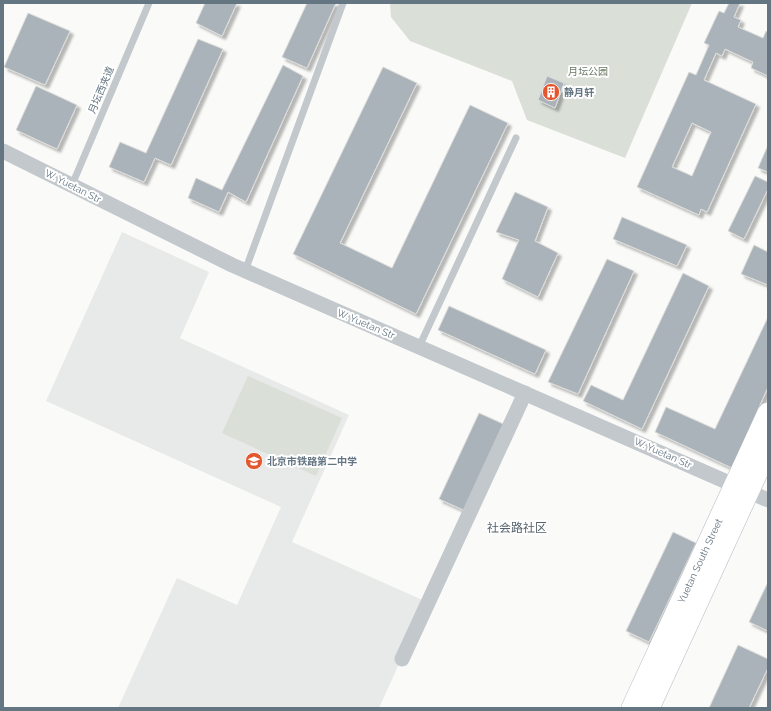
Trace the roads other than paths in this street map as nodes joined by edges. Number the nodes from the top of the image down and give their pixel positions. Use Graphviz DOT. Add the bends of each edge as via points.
graph roads {
  1 [pos="149,3"];
  2 [pos="343,3"];
  3 [pos="516,138"];
  4 [pos="3,151"];
  5 [pos="72,185"];
  6 [pos="245,271"];
  7 [pos="419,347"];
  8 [pos="524,393"];
  9 [pos="768,413"];
  10 [pos="768,449"];
  11 [pos="742,488"];
  12 [pos="768,500"];
  13 [pos="402,659"];
  14 [pos="632,708"];
  15 [pos="649,708"];
  1 -- 5 [label="lane, 月坛西夹道"];
  2 -- 6 [label="lane"];
  3 -- 7 [label="lane"];
  4 -- 5 [label="street, W. Yuetan Str"];
  5 -- 6 [label="street, W. Yuetan Str"];
  6 -- 7 [label="street, W. Yuetan Str"];
  7 -- 8 [label="street, W. Yuetan Str"];
  8 -- 11 [label="street, W. Yuetan Str"];
  8 -- 13 [label="street"];
  9 -- 11 [label="main road, Yuetan South Street"];
  10 -- 11 [label="main road, Yuetan South Street"];
  11 -- 12 [label="street, W. Yuetan Str"];
  11 -- 14 [label="main road, Yuetan South Street"];
  11 -- 15 [label="main road, Yuetan South Street"];
}
